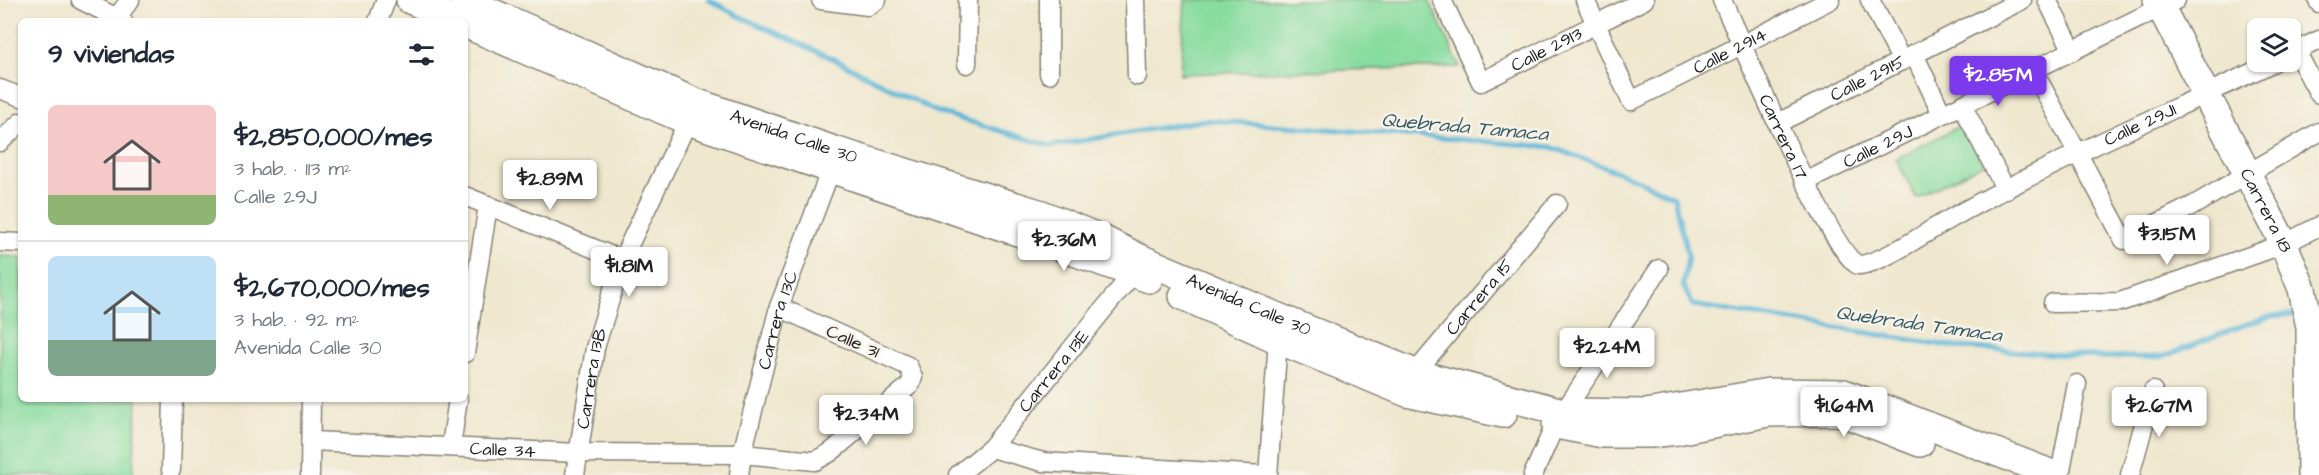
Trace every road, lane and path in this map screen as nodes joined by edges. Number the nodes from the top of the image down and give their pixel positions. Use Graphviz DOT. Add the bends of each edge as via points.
graph roads {
  1 [pos="81,0"];
  2 [pos="130,0"];
  3 [pos="386,0"];
  4 [pos="410,0"];
  5 [pos="464,0"];
  6 [pos="822,0"];
  7 [pos="877,0"];
  8 [pos="968,0"];
  9 [pos="1049,0"];
  10 [pos="1135,0"];
  11 [pos="1586,0"];
  12 [pos="1644,0"];
  13 [pos="1722,0"];
  14 [pos="1830,0"];
  15 [pos="1870,0"];
  16 [pos="2047,0"];
  17 [pos="1446,1"];
  18 [pos="2011,2"];
  19 [pos="2165,2"];
  20 [pos="114,18"];
  21 [pos="119,18"];
  22 [pos="379,18"];
  23 [pos="451,18"];
  24 [pos="1596,24"];
  25 [pos="468,25"];
  26 [pos="2319,40"];
  27 [pos="1742,45"];
  28 [pos="2301,48"];
  29 [pos="2073,51"];
  30 [pos="1908,58"];
  31 [pos="967,64"];
  32 [pos="2301,65"];
  33 [pos="2033,70"];
  34 [pos="2253,72"];
  35 [pos="1049,74"];
  36 [pos="1137,76"];
  37 [pos="2315,88"];
  38 [pos="0,89"];
  39 [pos="2207,94"];
  40 [pos="18,96"];
  41 [pos="1962,105"];
  42 [pos="1942,114"];
  43 [pos="688,121"];
  44 [pos="1778,123"];
  45 [pos="18,125"];
  46 [pos="2319,132"];
  47 [pos="0,142"];
  48 [pos="2077,153"];
  49 [pos="831,169"];
  50 [pos="2247,174"];
  51 [pos="1805,182"];
  52 [pos="2006,190"];
  53 [pos="468,197"];
  54 [pos="1557,204"];
  55 [pos="488,205"];
  56 [pos="2319,226"];
  57 [pos="0,242"];
  58 [pos="18,243"];
  59 [pos="2284,244"];
  60 [pos="622,260"];
  61 [pos="1137,265"];
  62 [pos="1858,265"];
  63 [pos="1659,269"];
  64 [pos="2053,303"];
  65 [pos="779,307"];
  66 [pos="468,334"];
  67 [pos="1278,340"];
  68 [pos="2313,344"];
  69 [pos="1411,383"];
  70 [pos="2077,384"];
  71 [pos="2153,391"];
  72 [pos="173,402"];
  73 [pos="310,402"];
  74 [pos="458,402"];
  75 [pos="1559,419"];
  76 [pos="2315,423"];
  77 [pos="311,441"];
  78 [pos="451,446"];
  79 [pos="991,448"];
  80 [pos="579,453"];
  81 [pos="742,454"];
  82 [pos="802,461"];
  83 [pos="1043,469"];
  84 [pos="171,470"];
  85 [pos="310,475"];
  86 [pos="575,475"];
  87 [pos="740,475"];
  88 [pos="958,475"];
  89 [pos="1266,475"];
  90 [pos="1533,475"];
  91 [pos="2005,475"];
  92 [pos="2055,475"];
  93 [pos="2060,475"];
  94 [pos="2130,475"];
  95 [pos="2311,475"];
  1 -- 20 [label="street"];
  2 -- 21 [label="street"];
  3 -- 22 [label="street"];
  4 -- 23 [label="main road"];
  5 -- 61 [label="main road, Avenida Calle 30" via="695,102 837,151 1042,214 1100,238"];
  6 -- 7 [label="street" via="868,6"];
  8 -- 31 [label="street"];
  9 -- 35 [label="street"];
  10 -- 36 [label="street"];
  11 -- 24 [label="street"];
  12 -- 24 [label="street, Calle 29I3"];
  13 -- 27 [label="street, Carrera 17"];
  14 -- 27 [label="street, Calle 29I4"];
  15 -- 30 [label="street"];
  16 -- 29 [label="street"];
  17 -- 24 [label="street, Calle 29I3" via="1481,82"];
  18 -- 30 [label="street, Calle 29I5"];
  19 -- 29 [label="street, Calle 29J"];
  19 -- 39 [label="main road, Carrera 18"];
  24 -- 27 [label="street, Calle 29I4" via="1631,101"];
  25 -- 43 [label="main road, Avenida Calle 30"];
  26 -- 28 [label="street"];
  27 -- 44 [label="street, Carrera 17"];
  29 -- 33 [label="street, Calle 29J"];
  30 -- 42 [label="street"];
  30 -- 44 [label="street, Calle 29I5"];
  32 -- 37 [label="street"];
  33 -- 41 [label="street, Calle 29J"];
  33 -- 48 [label="street"];
  34 -- 39 [label="street, Calle 29J1"];
  38 -- 40 [label="street"];
  39 -- 48 [label="street, Calle 29J1"];
  39 -- 50 [label="main road, Carrera 18"];
  41 -- 42 [label="street, Calle 29J"];
  41 -- 52 [label="street"];
  42 -- 51 [label="street, Calle 29J"];
  43 -- 49 [label="main road, Avenida Calle 30"];
  43 -- 60 [label="street, Carrera 13B"];
  44 -- 51 [label="street, Carrera 17"];
  45 -- 47 [label="street"];
  46 -- 50 [label="street"];
  48 -- 50 [label="street" via="2124,240"];
  48 -- 52 [label="street, Calle 29J1"];
  49 -- 61 [label="main road, Avenida Calle 30"];
  49 -- 65 [label="street, Carrera 13C"];
  50 -- 59 [label="main road, Carrera 18"];
  51 -- 62 [label="street, Carrera 17" via="1846,255"];
  52 -- 62 [label="street, Calle 29J1" via="1878,260"];
  53 -- 55 [label="street"];
  54 -- 69 [label="street, Carrera 15"];
  55 -- 60 [label="street"];
  55 -- 66 [label="street"];
  56 -- 59 [label="street"];
  57 -- 58 [label="street"];
  59 -- 64 [label="street" via="2120,302"];
  59 -- 68 [label="main road, Carrera 18" via="2302,289"];
  60 -- 80 [label="street, Carrera 13B" via="595,348"];
  61 -- 67 [label="main road, Avenida Calle 30"];
  61 -- 69 [label="main road, Avenida Calle 30"];
  61 -- 79 [label="street, Carrera 13E"];
  63 -- 75 [label="street"];
  65 -- 81 [label="street, Carrera 13C"];
  65 -- 82 [label="street, Calle 31" via="908,366 913,377 910,385 831,452 815,461"];
  67 -- 69 [label="main road, Avenida Calle 30"];
  67 -- 89 [label="street"];
  68 -- 76 [label="main road, Carrera 18"];
  69 -- 75 [label="main road, Avenida Calle 30"];
  70 -- 93 [label="street"];
  71 -- 94 [label="street"];
  72 -- 84 [label="street"];
  73 -- 77 [label="street"];
  74 -- 78 [label="street"];
  75 -- 90 [label="street"];
  75 -- 91 [label="main road, Avenida Calle 30" via="1603,434 1650,434 1768,413 1840,412"];
  75 -- 92 [label="main road, Avenida Calle 30" via="1646,413 1769,392 1844,393"];
  76 -- 95 [label="main road, Carrera 18"];
  77 -- 78 [label="street, Calle 34"];
  77 -- 85 [label="street"];
  78 -- 80 [label="street, Calle 34"];
  79 -- 83 [label="street"];
  79 -- 88 [label="street, Carrera 13E"];
  80 -- 81 [label="street, Calle 34"];
  80 -- 86 [label="street, Carrera 13B"];
  81 -- 82 [label="street, Calle 34"];
  81 -- 87 [label="street, Carrera 13C"];
  83 -- 89 [label="street"];
}
